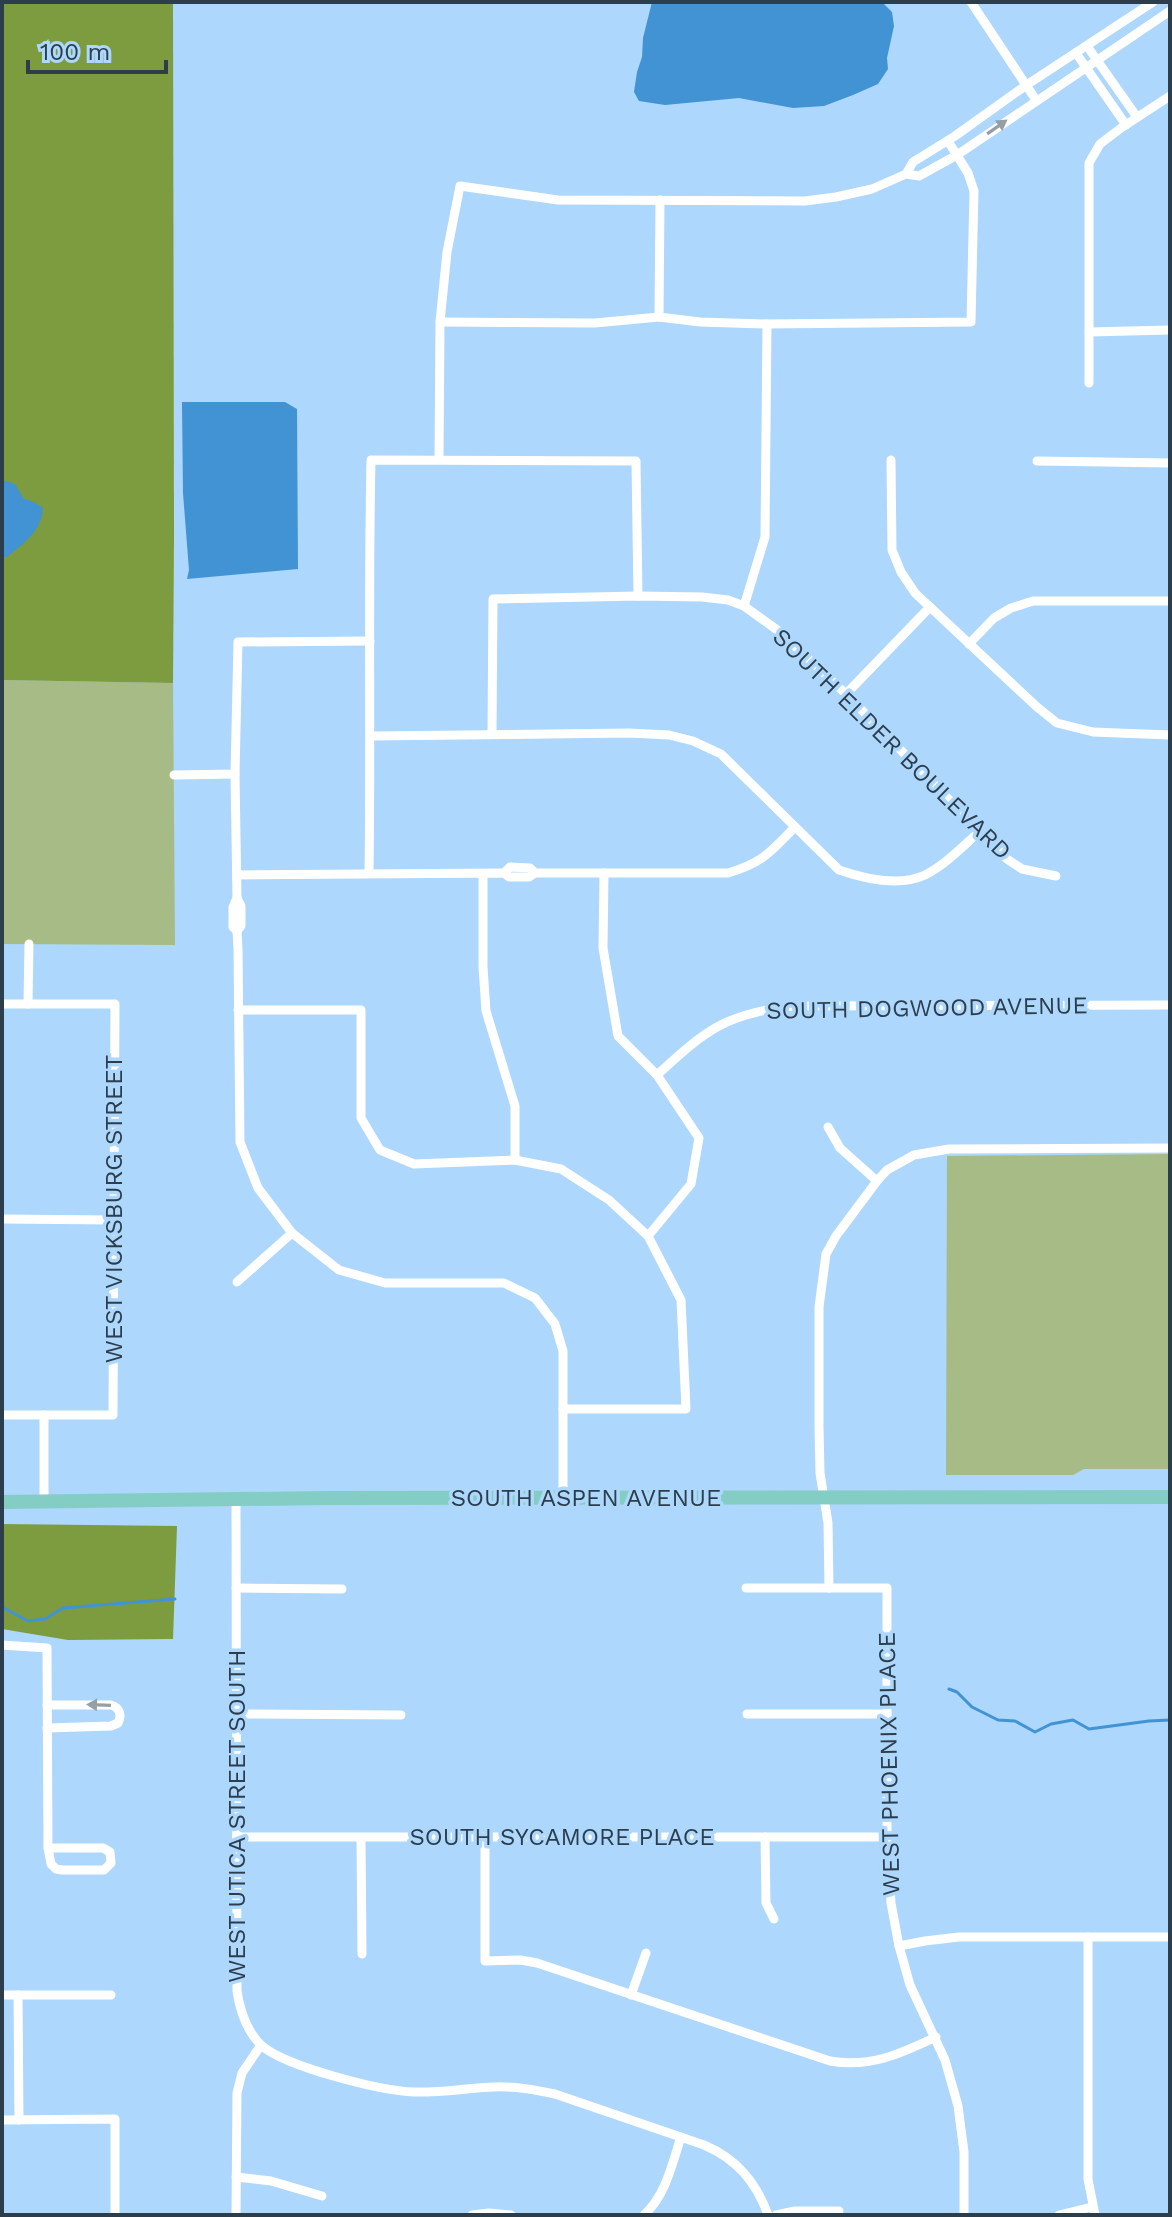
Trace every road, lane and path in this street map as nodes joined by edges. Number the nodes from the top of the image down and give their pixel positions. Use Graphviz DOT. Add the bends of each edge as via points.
graph roads {
  1 [pos="971,2"];
  2 [pos="1153,2"];
  3 [pos="1170,11"];
  4 [pos="1087,46"];
  5 [pos="1076,53"];
  6 [pos="1097,60"];
  7 [pos="1086,68"];
  8 [pos="1025,86"];
  9 [pos="1117,90"];
  10 [pos="1170,96"];
  11 [pos="1106,97"];
  12 [pos="1036,100"];
  13 [pos="1137,117"];
  14 [pos="1126,125"];
  15 [pos="948,141"];
  16 [pos="957,155"];
  17 [pos="906,174"];
  18 [pos="660,200"];
  19 [pos="659,317"];
  20 [pos="440,322"];
  21 [pos="767,324"];
  22 [pos="1170,330"];
  23 [pos="1089,332"];
  24 [pos="1089,383"];
  25 [pos="439,459"];
  26 [pos="891,460"];
  27 [pos="1037,461"];
  28 [pos="1170,463"];
  29 [pos="638,596"];
  30 [pos="1170,601"];
  31 [pos="744,606"];
  32 [pos="930,607"];
  33 [pos="370,641"];
  34 [pos="969,644"];
  35 [pos="846,694"];
  36 [pos="492,733"];
  37 [pos="1170,735"];
  38 [pos="371,736"];
  39 [pos="235,774"];
  40 [pos="174,775"];
  41 [pos="795,827"];
  42 [pos="979,832"];
  43 [pos="369,873"];
  44 [pos="604,873"];
  45 [pos="483,874"];
  46 [pos="237,875"];
  47 [pos="1056,876"];
  48 [pos="29,944"];
  49 [pos="2,1004"];
  50 [pos="28,1004"];
  51 [pos="1170,1005"];
  52 [pos="238,1010"];
  53 [pos="657,1075"];
  54 [pos="828,1127"];
  55 [pos="1170,1148"];
  56 [pos="515,1160"];
  57 [pos="877,1181"];
  58 [pos="2,1219"];
  59 [pos="114,1220"];
  60 [pos="292,1233"];
  61 [pos="648,1236"];
  62 [pos="237,1282"];
  63 [pos="563,1409"];
  64 [pos="2,1415"];
  65 [pos="44,1415"];
  66 [pos="824,1497"];
  67 [pos="1170,1497"];
  68 [pos="563,1498"];
  69 [pos="236,1500"];
  70 [pos="2,1502"];
  71 [pos="44,1502"];
  72 [pos="236,1588"];
  73 [pos="746,1588"];
  74 [pos="829,1588"];
  75 [pos="342,1589"];
  76 [pos="2,1645"];
  77 [pos="47,1705"];
  78 [pos="237,1714"];
  79 [pos="747,1714"];
  80 [pos="887,1714"];
  81 [pos="401,1715"];
  82 [pos="47,1728"];
  83 [pos="237,1837"];
  84 [pos="485,1837"];
  85 [pos="765,1837"];
  86 [pos="887,1837"];
  87 [pos="361,1838"];
  88 [pos="48,1848"];
  89 [pos="774,1919"];
  90 [pos="1088,1937"];
  91 [pos="1170,1937"];
  92 [pos="899,1946"];
  93 [pos="646,1953"];
  94 [pos="362,1954"];
  95 [pos="2,1995"];
  96 [pos="18,1995"];
  97 [pos="111,1995"];
  98 [pos="631,1995"];
  99 [pos="936,2037"];
  100 [pos="261,2045"];
  101 [pos="2,2120"];
  102 [pos="19,2120"];
  103 [pos="681,2137"];
  104 [pos="236,2177"];
  105 [pos="322,2196"];
  106 [pos="839,2211"];
  107 [pos="1094,2211"];
  108 [pos="115,2215"];
  109 [pos="236,2215"];
  110 [pos="472,2215"];
  111 [pos="511,2215"];
  112 [pos="644,2215"];
  113 [pos="768,2215"];
  114 [pos="776,2215"];
  115 [pos="964,2215"];
  116 [pos="1059,2215"];
  1 -- 8 [label="street"];
  2 -- 4 [label="street"];
  3 -- 6 [label="street"];
  4 -- 5 [label="street"];
  4 -- 6 [label="street"];
  5 -- 7 [label="street"];
  5 -- 8 [label="street"];
  6 -- 7 [label="street"];
  6 -- 9 [label="street"];
  7 -- 11 [label="street"];
  7 -- 12 [label="street"];
  8 -- 12 [label="street"];
  8 -- 15 [label="street"];
  9 -- 11 [label="street"];
  9 -- 13 [label="street"];
  10 -- 13 [label="street"];
  11 -- 14 [label="street"];
  16 -- 12 [label="street, one-way"];
  13 -- 14 [label="street"];
  14 -- 23 [label="street" via="1100,144 1089,163"];
  15 -- 16 [label="street"];
  15 -- 17 [label="street" via="913,162"];
  16 -- 17 [label="street" via="919,176"];
  16 -- 21 [label="street" via="974,191 971,322"];
  17 -- 18 [label="street" via="872,189 805,201"];
  18 -- 19 [label="street"];
  18 -- 20 [label="street" via="558,200 460,186"];
  19 -- 20 [label="street" via="595,323"];
  19 -- 21 [label="street"];
  20 -- 25 [label="street"];
  21 -- 31 [label="street" via="765,537"];
  22 -- 23 [label="street"];
  23 -- 24 [label="street"];
  25 -- 29 [label="street" via="636,461"];
  25 -- 33 [label="street" via="371,460"];
  26 -- 32 [label="street" via="892,550 908,583"];
  27 -- 28 [label="street"];
  29 -- 31 [label="street, SOUTH ELDER BOULEVARD" via="728,600"];
  29 -- 36 [label="street, SOUTH ELDER BOULEVARD" via="493,599"];
  30 -- 34 [label="street" via="1033,601 994,618"];
  31 -- 35 [label="street, SOUTH ELDER BOULEVARD"];
  32 -- 34 [label="street"];
  32 -- 35 [label="street"];
  33 -- 38 [label="street"];
  33 -- 39 [label="street" via="238,642"];
  34 -- 37 [label="street" via="1057,723 1093,732"];
  35 -- 42 [label="street, SOUTH ELDER BOULEVARD"];
  36 -- 38 [label="street"];
  36 -- 41 [label="street" via="629,733 693,741 721,754"];
  38 -- 43 [label="street"];
  39 -- 40 [label="street"];
  39 -- 46 [label="street"];
  41 -- 42 [label="street" via="839,870 897,880 923,876"];
  41 -- 44 [label="street" via="761,861 728,873"];
  42 -- 47 [label="street, SOUTH ELDER BOULEVARD" via="1022,869"];
  43 -- 45 [label="street"];
  43 -- 46 [label="street"];
  44 -- 45 [label="street"];
  44 -- 53 [label="street" via="603,948 618,1036"];
  45 -- 56 [label="street" via="486,1011 515,1106"];
  46 -- 52 [label="street"];
  48 -- 50 [label="street"];
  49 -- 50 [label="street"];
  50 -- 59 [label="street, WEST VICKSBURG STREET" via="115,1004"];
  51 -- 53 [label="street, SOUTH DOGWOOD AVENUE" via="770,1008 712,1029"];
  52 -- 56 [label="street" via="361,1010 361,1118 380,1150 414,1164"];
  52 -- 60 [label="street" via="240,1142 258,1188"];
  53 -- 61 [label="street" via="699,1138 691,1184"];
  54 -- 57 [label="street" via="840,1148"];
  55 -- 57 [label="street" via="949,1149 914,1155"];
  56 -- 61 [label="street" via="561,1169 609,1200"];
  57 -- 66 [label="street" via="826,1256 819,1307"];
  58 -- 59 [label="street"];
  59 -- 65 [label="street, WEST VICKSBURG STREET" via="113,1415"];
  60 -- 62 [label="street"];
  60 -- 63 [label="street" via="339,1270 385,1283 504,1283 535,1298 555,1324 563,1351"];
  61 -- 63 [label="street" via="681,1300 686,1409"];
  63 -- 68 [label="street"];
  64 -- 65 [label="street"];
  65 -- 71 [label="street"];
  66 -- 67 [label="main road, SOUTH ASPEN AVENUE"];
  66 -- 68 [label="main road, SOUTH ASPEN AVENUE"];
  66 -- 74 [label="street"];
  68 -- 69 [label="main road, SOUTH ASPEN AVENUE"];
  69 -- 71 [label="main road, SOUTH ASPEN AVENUE"];
  69 -- 72 [label="street, WEST UTICA STREET SOUTH"];
  70 -- 71 [label="main road, SOUTH ASPEN AVENUE"];
  72 -- 75 [label="street"];
  72 -- 78 [label="street, WEST UTICA STREET SOUTH"];
  73 -- 74 [label="street"];
  74 -- 80 [label="street, WEST PHOENIX PLACE" via="887,1588"];
  76 -- 77 [label="street" via="47,1648"];
  77 -- 82 [label="street"];
  82 -- 77 [label="street, one-way" via="110,1727 120,1716 111,1705"];
  78 -- 81 [label="street"];
  78 -- 83 [label="street, WEST UTICA STREET SOUTH"];
  79 -- 80 [label="street"];
  80 -- 86 [label="street, WEST PHOENIX PLACE"];
  82 -- 88 [label="street"];
  83 -- 87 [label="street, SOUTH SYCAMORE PLACE"];
  83 -- 100 [label="street, WEST UTICA STREET SOUTH" via="237,1991 242,2015"];
  84 -- 85 [label="street, SOUTH SYCAMORE PLACE"];
  84 -- 87 [label="street, SOUTH SYCAMORE PLACE"];
  84 -- 98 [label="street" via="485,1961 537,1963"];
  85 -- 86 [label="street, SOUTH SYCAMORE PLACE"];
  85 -- 89 [label="street" via="766,1903"];
  86 -- 92 [label="street, WEST PHOENIX PLACE"];
  87 -- 94 [label="street"];
  88 -- 88 [label="street" via="51,1864 59,1870 103,1870 112,1860 103,1848"];
  90 -- 91 [label="street"];
  90 -- 92 [label="street" via="959,1937"];
  90 -- 107 [label="street" via="1088,2179"];
  92 -- 99 [label="street, WEST PHOENIX PLACE" via="910,1985"];
  93 -- 98 [label="street"];
  95 -- 96 [label="street"];
  96 -- 97 [label="street"];
  96 -- 102 [label="street"];
  98 -- 99 [label="street" via="839,2062 889,2058"];
  99 -- 115 [label="street, WEST PHOENIX PLACE" via="962,2128"];
  100 -- 103 [label="street" via="290,2061 370,2086 433,2092 530,2089"];
  100 -- 104 [label="street" via="239,2083"];
  101 -- 102 [label="street"];
  102 -- 108 [label="street" via="115,2119"];
  103 -- 112 [label="street" via="664,2188"];
  103 -- 113 [label="street" via="734,2162 751,2179"];
  104 -- 105 [label="street"];
  104 -- 109 [label="street"];
  106 -- 114 [label="street"];
  107 -- 116 [label="street"];
  110 -- 111 [label="street"];
}
